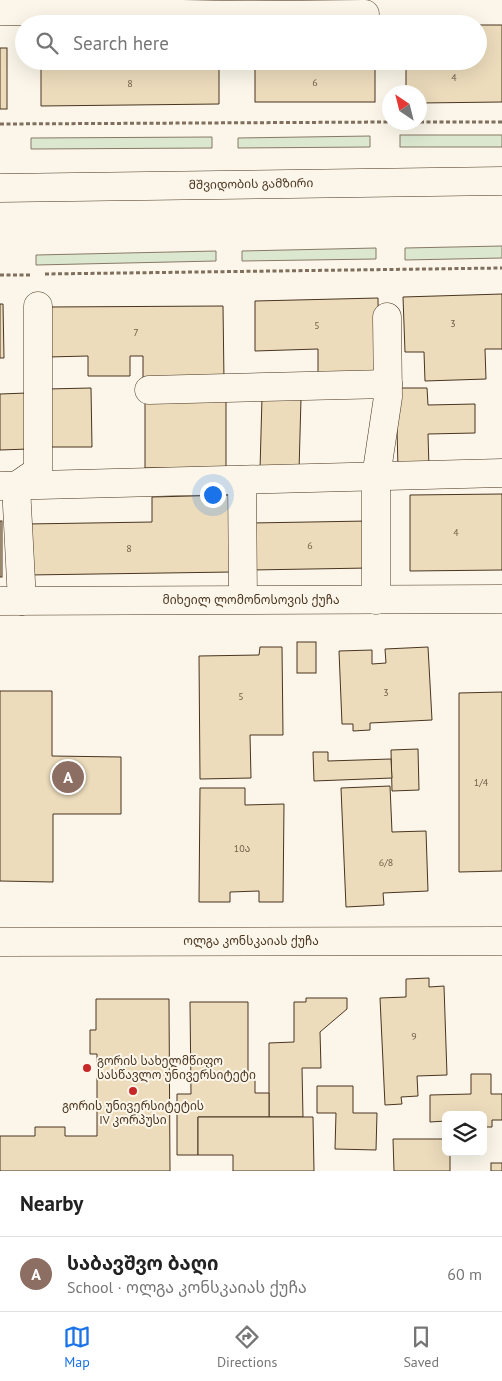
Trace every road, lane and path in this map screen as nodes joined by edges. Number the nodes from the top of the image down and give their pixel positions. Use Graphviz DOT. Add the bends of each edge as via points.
graph roads {
  1 [pos="244,7"];
  2 [pos="0,11"];
  3 [pos="366,14"];
  4 [pos="382,122"];
  5 [pos="427,122"];
  6 [pos="502,122"];
  7 [pos="0,124"];
  8 [pos="502,181"];
  9 [pos="0,188"];
  10 [pos="502,268"];
  11 [pos="0,275"];
  12 [pos="38,306"];
  13 [pos="387,317"];
  14 [pos="388,384"];
  15 [pos="150,390"];
  16 [pos="502,474"];
  17 [pos="376,477"];
  18 [pos="242,480"];
  19 [pos="8,486"];
  20 [pos="243,599"];
  21 [pos="502,599"];
  22 [pos="376,600"];
  23 [pos="11,601"];
  24 [pos="502,941"];
  25 [pos="0,942"];
  1 -- 2 [label="street"];
  1 -- 3 [label="street"];
  4 -- 7 [label="path"];
  5 -- 6 [label="path"];
  8 -- 9 [label="street, მშვიდობის გამზირი"];
  10 -- 11 [label="path"];
  12 -- 19 [label="street" via="38,471"];
  13 -- 14 [label="street"];
  14 -- 15 [label="street"];
  14 -- 17 [label="street"];
  16 -- 17 [label="street"];
  17 -- 18 [label="street"];
  17 -- 22 [label="street"];
  18 -- 19 [label="street"];
  18 -- 20 [label="street"];
  19 -- 23 [label="street"];
  20 -- 22 [label="street, მიხეილ ლომონოსოვის ქუჩა"];
  20 -- 23 [label="street, მიხეილ ლომონოსოვის ქუჩა"];
  21 -- 22 [label="street, მიხეილ ლომონოსოვის ქუჩა"];
  24 -- 25 [label="street, ოლგა კონსკაიას ქუჩა"];
}
